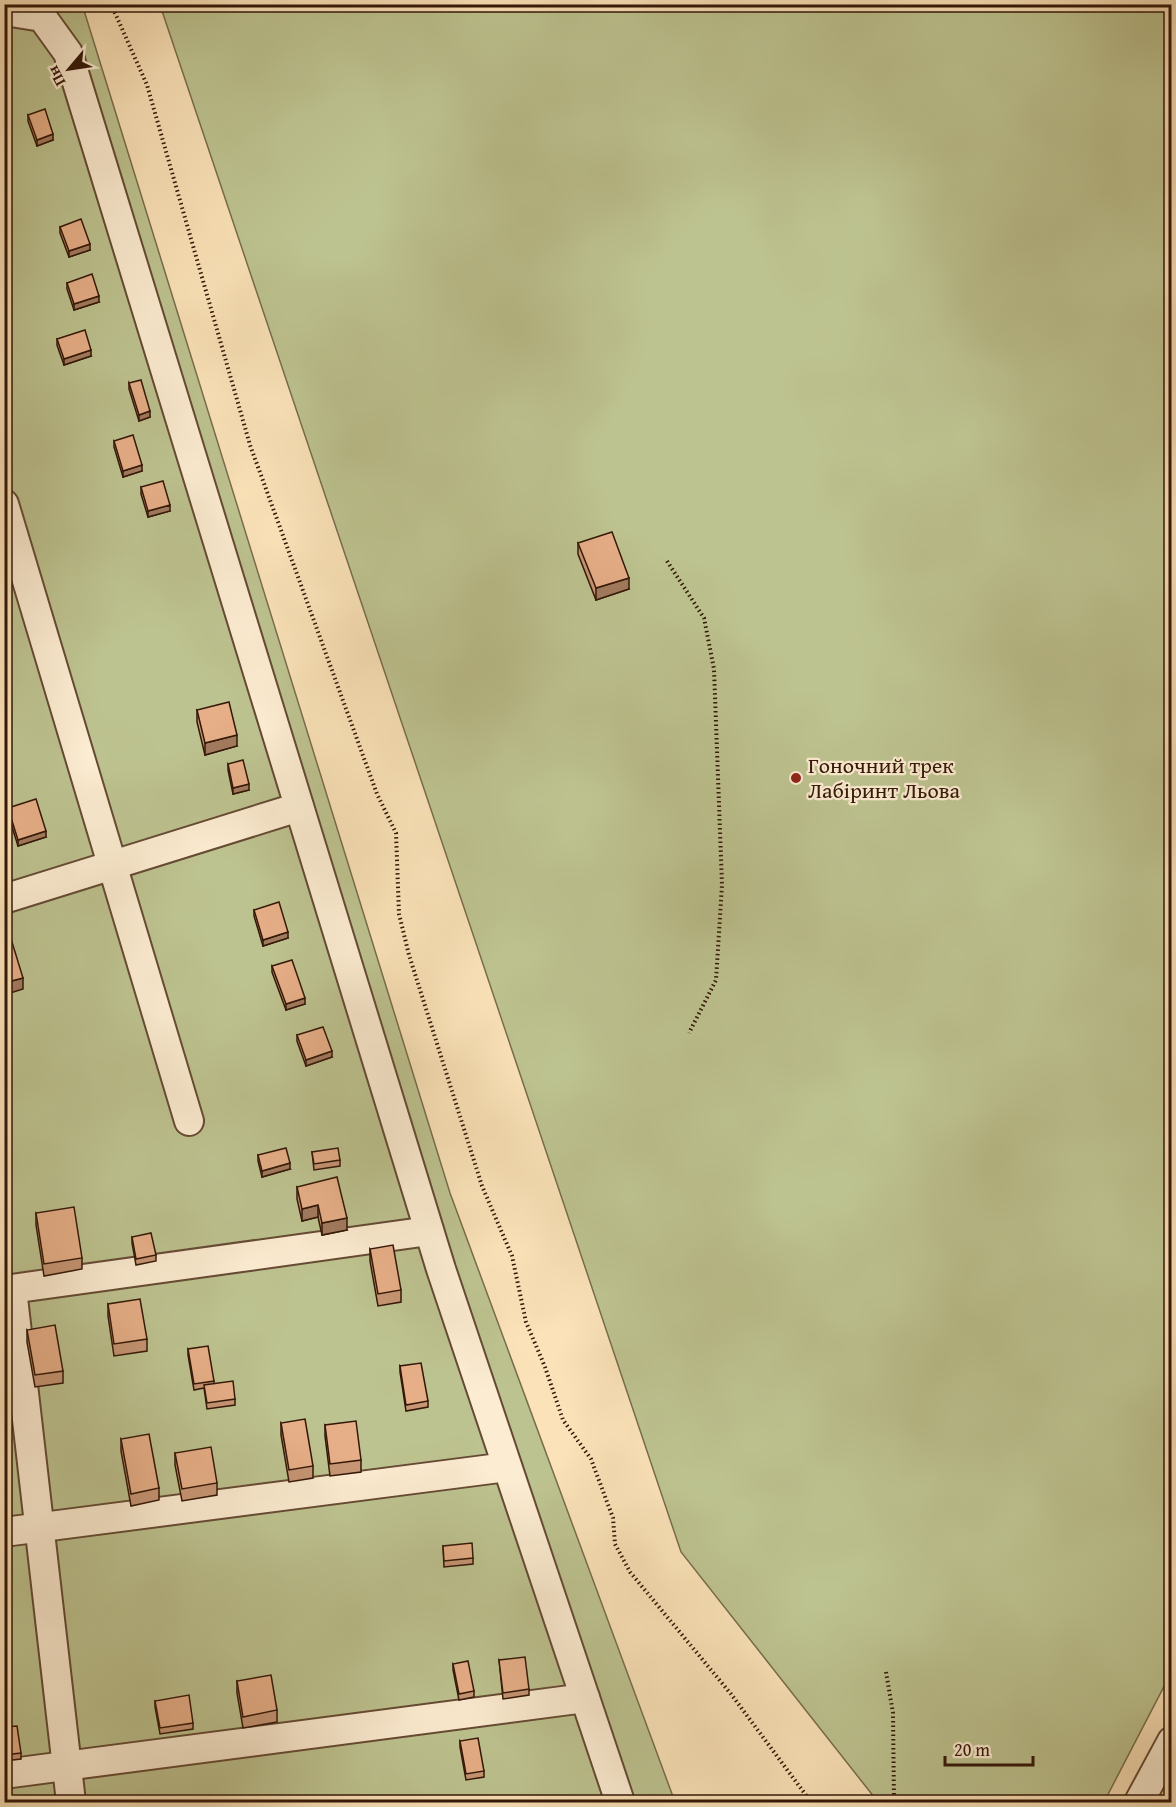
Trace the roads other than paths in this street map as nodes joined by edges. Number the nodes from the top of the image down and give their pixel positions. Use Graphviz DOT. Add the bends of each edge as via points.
graph roads {
  1 [pos="4,14"];
  2 [pos="4,504"];
  3 [pos="299,807"];
  4 [pos="112,865"];
  5 [pos="4,899"];
  6 [pos="189,1121"];
  7 [pos="429,1231"];
  8 [pos="8,1290"];
  9 [pos="507,1467"];
  10 [pos="39,1528"];
  11 [pos="4,1532"];
  12 [pos="585,1698"];
  13 [pos="1170,1749"];
  14 [pos="67,1766"];
  15 [pos="4,1774"];
  16 [pos="71,1803"];
  17 [pos="620,1803"];
  18 [pos="1139,1803"];
  1 -- 3 [label="street" via="42,17 68,53"];
  2 -- 4 [label="street"];
  3 -- 4 [label="street"];
  3 -- 7 [label="street"];
  4 -- 5 [label="street"];
  4 -- 6 [label="street"];
  7 -- 8 [label="street"];
  7 -- 9 [label="street"];
  8 -- 10 [label="street"];
  9 -- 10 [label="street"];
  9 -- 12 [label="street"];
  10 -- 11 [label="street"];
  10 -- 14 [label="street"];
  12 -- 14 [label="street"];
  12 -- 17 [label="street"];
  13 -- 18 [label="street"];
  14 -- 15 [label="street"];
  14 -- 16 [label="street"];
}
